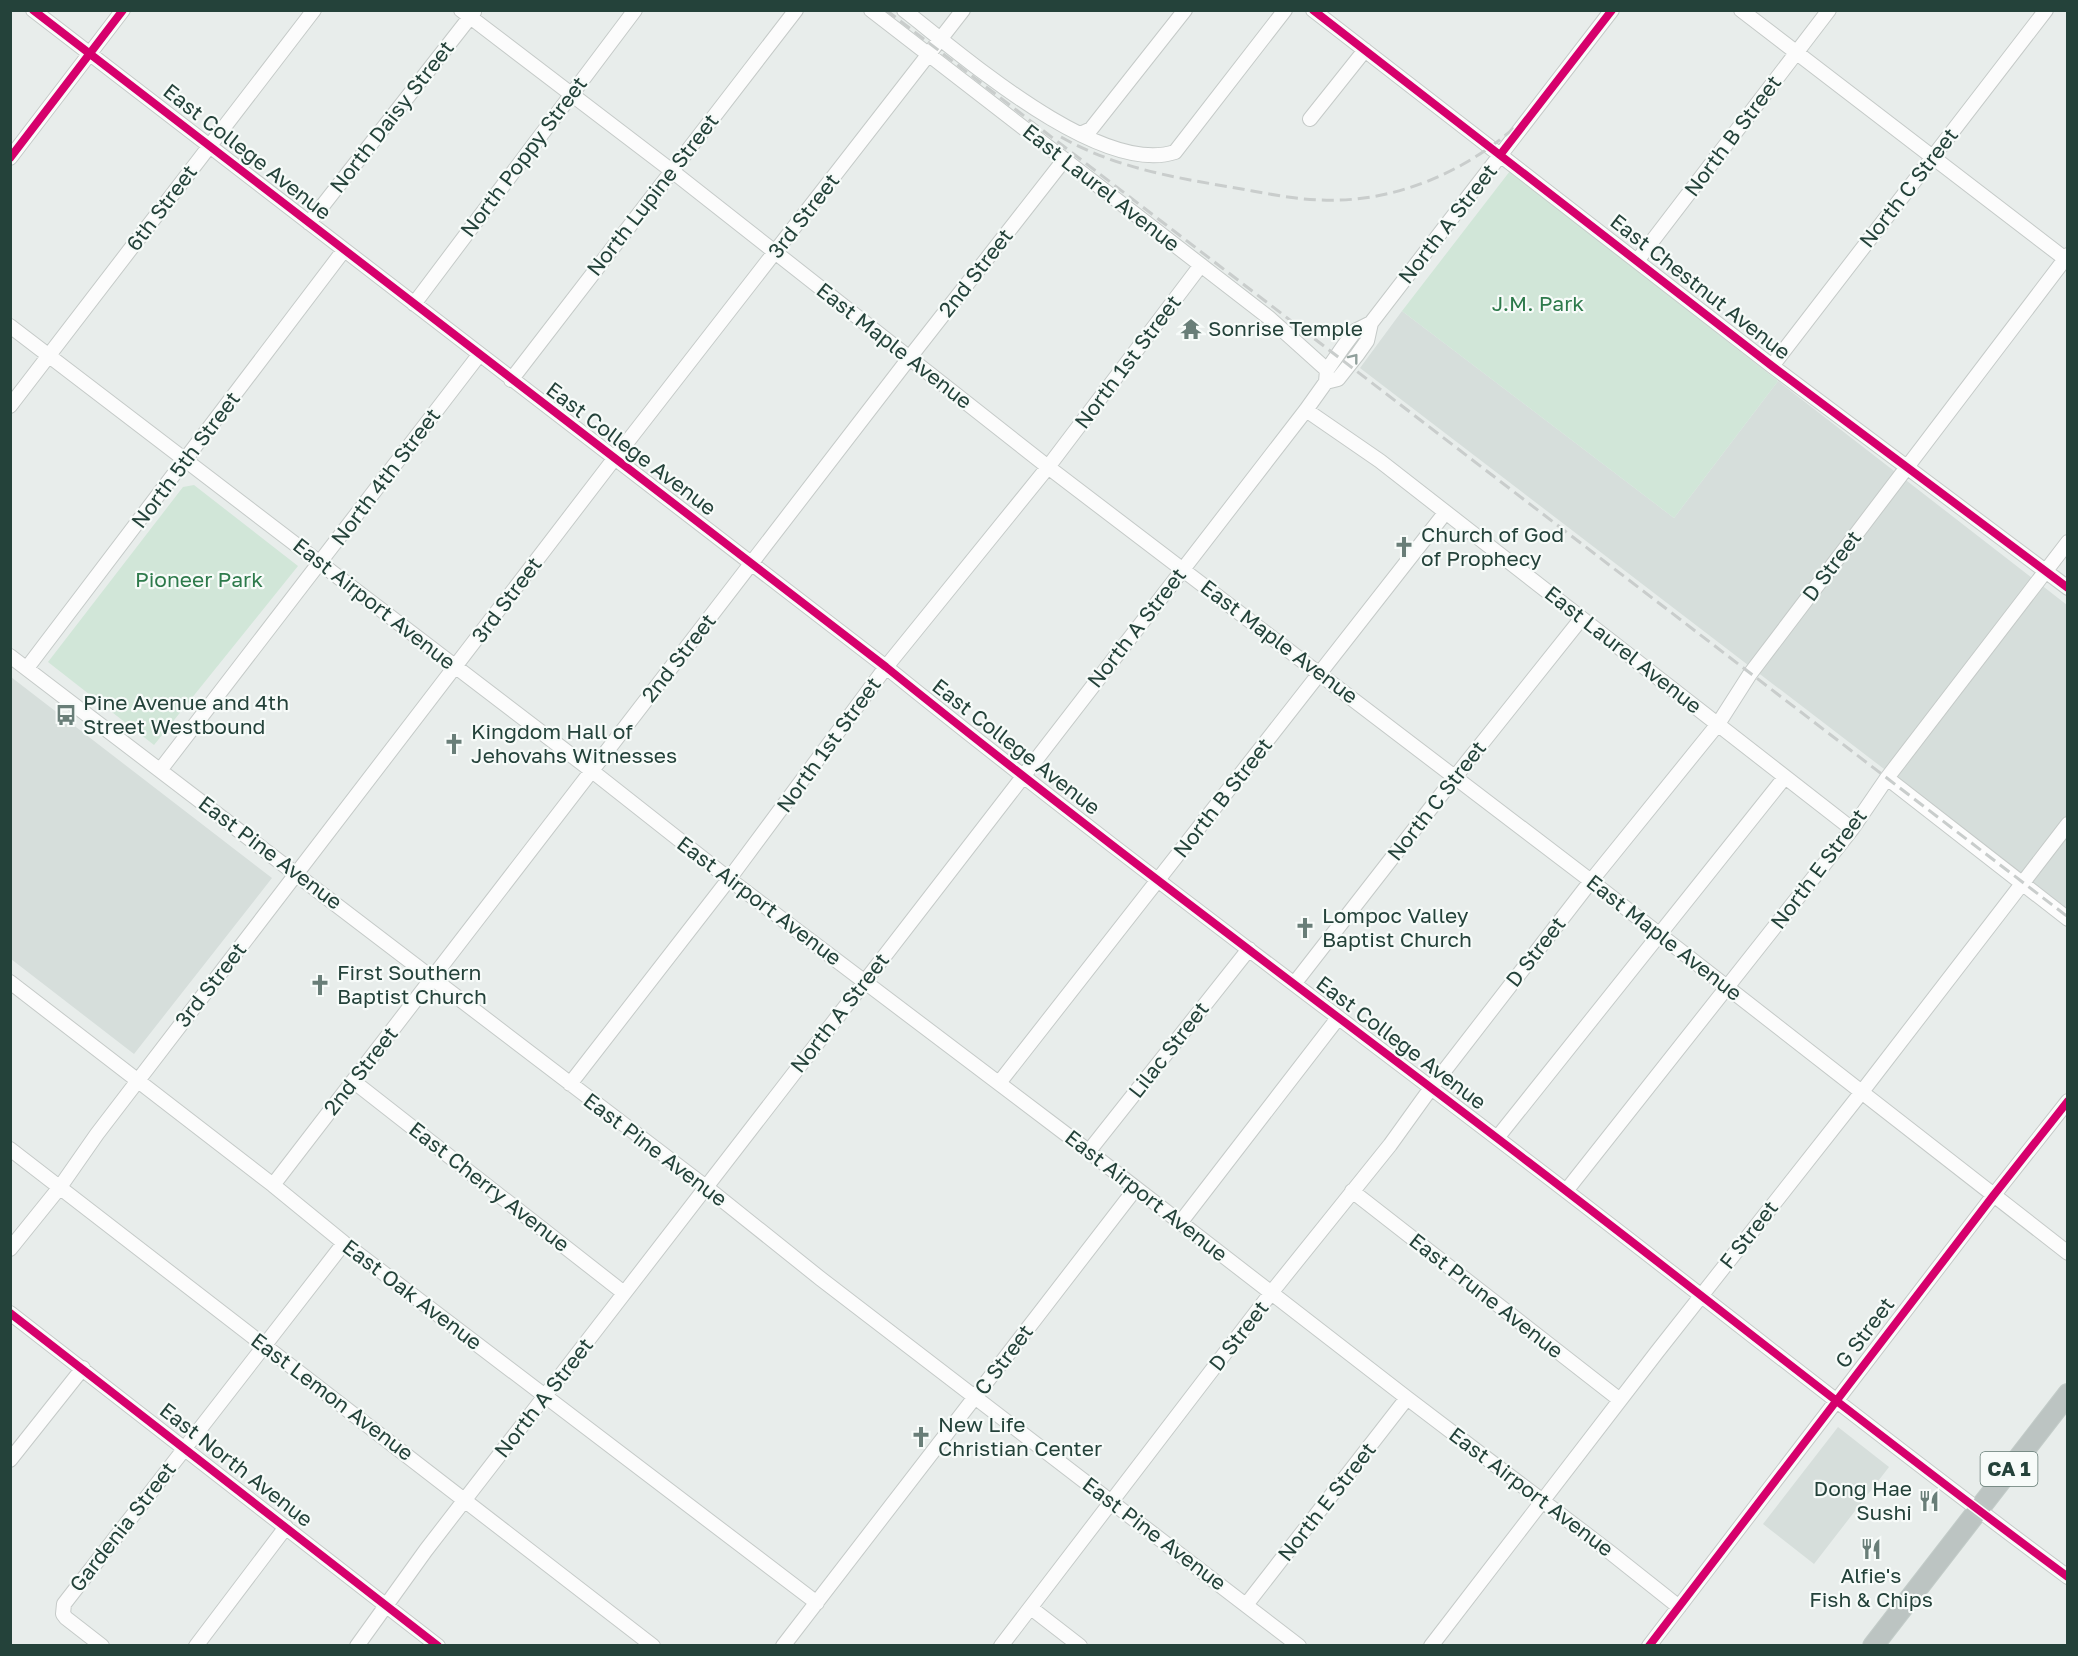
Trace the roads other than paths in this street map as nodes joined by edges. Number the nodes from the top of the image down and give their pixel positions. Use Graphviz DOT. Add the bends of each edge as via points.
graph roads {
  1 [pos="33,10"];
  2 [pos="123,10"];
  3 [pos="314,10"];
  4 [pos="635,10"];
  5 [pos="796,10"];
  6 [pos="871,10"];
  7 [pos="904,10"];
  8 [pos="963,10"];
  9 [pos="1185,10"];
  10 [pos="1285,10"];
  11 [pos="1313,10"];
  12 [pos="1612,10"];
  13 [pos="1741,10"];
  14 [pos="1829,10"];
  15 [pos="2046,10"];
  16 [pos="469,13"];
  17 [pos="940,38"];
  18 [pos="1365,50"];
  19 [pos="1796,54"];
  20 [pos="89,55"];
  21 [pos="929,56"];
  22 [pos="570,94"];
  23 [pos="1310,119"];
  24 [pos="1080,134"];
  25 [pos="209,146"];
  26 [pos="1500,156"];
  27 [pos="10,158"];
  28 [pos="1933,158"];
  29 [pos="1064,160"];
  30 [pos="672,171"];
  31 [pos="309,223"];
  32 [pos="344,250"];
  33 [pos="775,253"];
  34 [pos="2066,259"];
  35 [pos="1637,261"];
  36 [pos="1201,265"];
  37 [pos="414,304"];
  38 [pos="10,326"];
  39 [pos="49,355"];
  40 [pos="478,355"];
  41 [pos="910,357"];
  42 [pos="1772,366"];
  43 [pos="1326,376"];
  44 [pos="511,380"];
  45 [pos="10,406"];
  46 [pos="1306,410"];
  47 [pos="614,459"];
  48 [pos="186,460"];
  49 [pos="1048,467"];
  50 [pos="1907,468"];
  51 [pos="1445,513"];
  52 [pos="2067,542"];
  53 [pos="320,563"];
  54 [pos="752,564"];
  55 [pos="1182,569"];
  56 [pos="2046,571"];
  57 [pos="2067,588"];
  58 [pos="1581,619"];
  59 [pos="10,656"];
  60 [pos="456,667"];
  61 [pos="886,667"];
  62 [pos="27,668"];
  63 [pos="1320,674"];
  64 [pos="1718,724"];
  65 [pos="162,769"];
  66 [pos="592,771"];
  67 [pos="1023,776"];
  68 [pos="1455,777"];
  69 [pos="1785,777"];
  70 [pos="1887,778"];
  71 [pos="2067,824"];
  72 [pos="1852,829"];
  73 [pos="297,874"];
  74 [pos="729,879"];
  75 [pos="1158,880"];
  76 [pos="1591,881"];
  77 [pos="2023,883"];
  78 [pos="2067,919"];
  79 [pos="1658,935"];
  80 [pos="1249,949"];
  81 [pos="432,978"];
  82 [pos="865,980"];
  83 [pos="10,982"];
  84 [pos="1294,984"];
  85 [pos="1727,988"];
  86 [pos="1338,1018"];
  87 [pos="138,1080"];
  88 [pos="353,1081"];
  89 [pos="999,1083"];
  90 [pos="570,1084"];
  91 [pos="1431,1088"];
  92 [pos="1862,1093"];
  93 [pos="2067,1101"];
  94 [pos="1497,1138"];
  95 [pos="10,1149"];
  96 [pos="1089,1151"];
  97 [pos="273,1185"];
  98 [pos="60,1187"];
  99 [pos="706,1187"];
  100 [pos="1136,1188"];
  101 [pos="1352,1191"];
  102 [pos="1566,1191"];
  103 [pos="1993,1196"];
  104 [pos="1180,1223"];
  105 [pos="344,1243"];
  106 [pos="10,1249"];
  107 [pos="2067,1253"];
  108 [pos="624,1293"];
  109 [pos="1272,1293"];
  110 [pos="1702,1296"];
  111 [pos="10,1312"];
  112 [pos="265,1346"];
  113 [pos="83,1368"];
  114 [pos="2067,1394"];
  115 [pos="545,1396"];
  116 [pos="975,1398"];
  117 [pos="1407,1398"];
  118 [pos="1620,1400"];
  119 [pos="1836,1400"];
  120 [pos="186,1448"];
  121 [pos="10,1460"];
  122 [pos="466,1499"];
  123 [pos="1111,1502"];
  124 [pos="1542,1502"];
  125 [pos="1978,1511"];
  126 [pos="286,1527"];
  127 [pos="2067,1577"];
  128 [pos="817,1603"];
  129 [pos="386,1605"];
  130 [pos="1246,1605"];
  131 [pos="1679,1607"];
  132 [pos="1031,1608"];
  133 [pos="102,1646"];
  134 [pos="196,1646"];
  135 [pos="357,1646"];
  136 [pos="438,1646"];
  137 [pos="653,1646"];
  138 [pos="783,1646"];
  139 [pos="1001,1646"];
  140 [pos="1080,1646"];
  141 [pos="1299,1646"];
  142 [pos="1431,1646"];
  143 [pos="1649,1646"];
  144 [pos="1873,1646"];
  1 -- 20 [label="street, East College Avenue"];
  2 -- 20 [label="street"];
  3 -- 25 [label="street, 6th Street"];
  4 -- 22 [label="street, North Poppy Street"];
  5 -- 30 [label="street, North Lupine Street"];
  6 -- 21 [label="street, East Laurel Avenue"];
  7 -- 17 [label="street, East Laurel Avenue"];
  8 -- 17 [label="street, 3rd Street"];
  9 -- 24 [label="street" via="1090,129"];
  10 -- 24 [label="street, East Laurel Avenue" via="1175,152 1150,156 1097,143"];
  11 -- 18 [label="street, East Chestnut Avenue"];
  12 -- 26 [label="street, North A Street"];
  13 -- 19 [label="street"];
  14 -- 19 [label="street, North B Street"];
  15 -- 28 [label="street, North C Street"];
  16 -- 22 [label="street, East Maple Avenue"];
  16 -- 31 [label="street, North Daisy Street"];
  17 -- 21 [label="street, 3rd Street"];
  17 -- 24 [label="street, East Laurel Avenue" via="1033,108"];
  18 -- 23 [label="street"];
  18 -- 26 [label="street, East Chestnut Avenue"];
  19 -- 28 [label="street"];
  19 -- 35 [label="street, North B Street"];
  20 -- 25 [label="street, East College Avenue"];
  20 -- 27 [label="street"];
  21 -- 29 [label="street, East Laurel Avenue"];
  21 -- 33 [label="street, 3rd Street"];
  22 -- 30 [label="street, East Maple Avenue"];
  22 -- 37 [label="street, North Poppy Street"];
  25 -- 31 [label="street, East College Avenue"];
  25 -- 39 [label="street, 6th Street"];
  26 -- 35 [label="street, East Chestnut Avenue"];
  26 -- 43 [label="street, North A Street" via="1371,323 1367,341 1357,355 1338,379"];
  28 -- 34 [label="street"];
  28 -- 42 [label="street, North C Street"];
  29 -- 36 [label="street, East Laurel Avenue"];
  29 -- 41 [label="street, 2nd Street"];
  30 -- 33 [label="street, East Maple Avenue"];
  30 -- 44 [label="street, North Lupine Street"];
  31 -- 32 [label="street, East College Avenue"];
  32 -- 37 [label="street, East College Avenue"];
  32 -- 48 [label="street, North 5th Street"];
  33 -- 41 [label="street, East Maple Avenue"];
  33 -- 47 [label="street, 3rd Street"];
  34 -- 50 [label="street, D Street"];
  35 -- 42 [label="street, East Chestnut Avenue"];
  36 -- 43 [label="street, East Laurel Avenue" via="1284,330"];
  36 -- 49 [label="street, North 1st Street"];
  37 -- 40 [label="street, East College Avenue"];
  38 -- 39 [label="street, East Airport Avenue"];
  39 -- 45 [label="street, 6th Street"];
  39 -- 48 [label="street, East Airport Avenue"];
  40 -- 44 [label="street, East College Avenue"];
  40 -- 53 [label="street, North 4th Street"];
  41 -- 49 [label="street, East Maple Avenue"];
  41 -- 54 [label="street, 2nd Street"];
  42 -- 50 [label="street, East Chestnut Avenue"];
  43 -- 46 [label="street, North A Street"];
  44 -- 47 [label="street, East College Avenue"];
  46 -- 51 [label="street, East Laurel Avenue" via="1380,461"];
  46 -- 55 [label="street, North A Street"];
  47 -- 54 [label="street, East College Avenue"];
  47 -- 60 [label="street, 3rd Street"];
  48 -- 53 [label="street, East Airport Avenue"];
  48 -- 62 [label="street, North 5th Street"];
  49 -- 55 [label="street, East Maple Avenue"];
  49 -- 61 [label="street, North 1st Street"];
  50 -- 56 [label="street, East Chestnut Avenue"];
  50 -- 64 [label="street, D Street" via="1750,674"];
  51 -- 58 [label="street, East Laurel Avenue"];
  51 -- 63 [label="street, North B Street"];
  52 -- 56 [label="street, North E Street"];
  53 -- 60 [label="street, East Airport Avenue"];
  53 -- 65 [label="street, North 4th Street"];
  54 -- 61 [label="street, East College Avenue"];
  54 -- 66 [label="street, 2nd Street"];
  55 -- 63 [label="street, East Maple Avenue"];
  55 -- 67 [label="street, North A Street"];
  56 -- 57 [label="street, East Chestnut Avenue"];
  56 -- 70 [label="street, North E Street"];
  58 -- 64 [label="street, East Laurel Avenue"];
  58 -- 68 [label="street, North C Street"];
  59 -- 62 [label="street, East Pine Avenue"];
  60 -- 66 [label="street, East Airport Avenue"];
  60 -- 73 [label="street, 3rd Street"];
  61 -- 67 [label="street, East College Avenue"];
  61 -- 74 [label="street, North 1st Street"];
  62 -- 65 [label="street, East Pine Avenue"];
  63 -- 68 [label="street, East Maple Avenue"];
  63 -- 75 [label="street, North B Street"];
  64 -- 69 [label="street, East Laurel Avenue"];
  64 -- 76 [label="street, D Street"];
  65 -- 73 [label="street, East Pine Avenue"];
  66 -- 74 [label="street, East Airport Avenue"];
  66 -- 81 [label="street, 2nd Street"];
  67 -- 75 [label="street, East College Avenue"];
  67 -- 82 [label="street, North A Street"];
  68 -- 76 [label="street, East Maple Avenue"];
  68 -- 84 [label="street, North C Street"];
  69 -- 72 [label="street, East Laurel Avenue"];
  69 -- 79 [label="street"];
  70 -- 72 [label="street, North E Street"];
  70 -- 77 [label="street"];
  71 -- 77 [label="street, F Street"];
  72 -- 85 [label="street, North E Street"];
  73 -- 81 [label="street, East Pine Avenue"];
  73 -- 87 [label="street, 3rd Street"];
  74 -- 82 [label="street, East Airport Avenue"];
  74 -- 90 [label="street, North 1st Street"];
  75 -- 80 [label="street, East College Avenue"];
  75 -- 89 [label="street, North B Street"];
  76 -- 79 [label="street, East Maple Avenue"];
  76 -- 91 [label="street, D Street"];
  77 -- 78 [label="street"];
  77 -- 92 [label="street, F Street"];
  79 -- 85 [label="street, East Maple Avenue"];
  79 -- 94 [label="street"];
  80 -- 84 [label="street, East College Avenue"];
  80 -- 96 [label="street, Lilac Street"];
  81 -- 88 [label="street, 2nd Street"];
  81 -- 90 [label="street, East Pine Avenue"];
  82 -- 89 [label="street, East Airport Avenue"];
  82 -- 99 [label="street, North A Street"];
  83 -- 87 [label="street, East Oak Avenue"];
  84 -- 86 [label="street, East College Avenue"];
  85 -- 92 [label="street, East Maple Avenue"];
  85 -- 102 [label="street, North E Street"];
  86 -- 91 [label="street, East College Avenue"];
  86 -- 104 [label="street"];
  87 -- 97 [label="street, East Oak Avenue"];
  87 -- 98 [label="street, 3rd Street"];
  88 -- 97 [label="street, 2nd Street"];
  88 -- 108 [label="street, East Cherry Avenue"];
  89 -- 96 [label="street, East Airport Avenue"];
  90 -- 99 [label="street, East Pine Avenue"];
  91 -- 94 [label="street, East College Avenue"];
  91 -- 101 [label="street, D Street"];
  92 -- 103 [label="street, East Maple Avenue"];
  92 -- 110 [label="street, F Street"];
  93 -- 103 [label="street, G Street"];
  94 -- 102 [label="street, East College Avenue"];
  95 -- 98 [label="street, East Lemon Avenue"];
  96 -- 100 [label="street, East Airport Avenue"];
  97 -- 105 [label="street, East Oak Avenue"];
  98 -- 106 [label="street, 3rd Street"];
  98 -- 112 [label="street, East Lemon Avenue"];
  99 -- 108 [label="street, North A Street"];
  99 -- 116 [label="street, East Pine Avenue"];
  100 -- 104 [label="street, East Airport Avenue"];
  100 -- 116 [label="street, C Street"];
  101 -- 109 [label="street, D Street"];
  101 -- 118 [label="street, East Prune Avenue"];
  102 -- 110 [label="street, East College Avenue"];
  103 -- 107 [label="street, East Maple Avenue"];
  103 -- 119 [label="street, G Street"];
  104 -- 109 [label="street, East Airport Avenue"];
  105 -- 112 [label="street, Gardenia Street"];
  105 -- 115 [label="street, East Oak Avenue"];
  108 -- 115 [label="street, North A Street"];
  109 -- 117 [label="street, East Airport Avenue"];
  109 -- 123 [label="street, D Street"];
  110 -- 118 [label="street, F Street"];
  110 -- 119 [label="street, East College Avenue"];
  111 -- 113 [label="street, East North Avenue"];
  112 -- 120 [label="street, Gardenia Street"];
  112 -- 122 [label="street, East Lemon Avenue"];
  113 -- 120 [label="street, East North Avenue"];
  113 -- 121 [label="street"];
  114 -- 125 [label="highway, CA 1"];
  115 -- 122 [label="street, North A Street"];
  115 -- 128 [label="street, East Oak Avenue"];
  116 -- 123 [label="street, East Pine Avenue"];
  116 -- 128 [label="street, C Street"];
  117 -- 124 [label="street, East Airport Avenue"];
  117 -- 130 [label="street, North E Street"];
  118 -- 124 [label="street, F Street"];
  119 -- 125 [label="street, East College Avenue"];
  119 -- 131 [label="street, G Street"];
  120 -- 126 [label="street, East North Avenue"];
  120 -- 133 [label="street, Gardenia Street" via="64,1604 63,1614"];
  122 -- 129 [label="street, North A Street"];
  122 -- 137 [label="street, East Lemon Avenue"];
  123 -- 130 [label="street, East Pine Avenue"];
  123 -- 132 [label="street, D Street"];
  124 -- 131 [label="street, East Airport Avenue"];
  124 -- 142 [label="street, F Street"];
  125 -- 127 [label="street, East College Avenue"];
  125 -- 144 [label="highway, CA 1"];
  126 -- 129 [label="street, East North Avenue"];
  126 -- 134 [label="street"];
  128 -- 138 [label="street, C Street"];
  129 -- 135 [label="street, North A Street"];
  129 -- 136 [label="street, East North Avenue"];
  130 -- 141 [label="street, East Pine Avenue"];
  131 -- 143 [label="street, G Street"];
  132 -- 139 [label="street, D Street"];
  132 -- 140 [label="street"];
}
